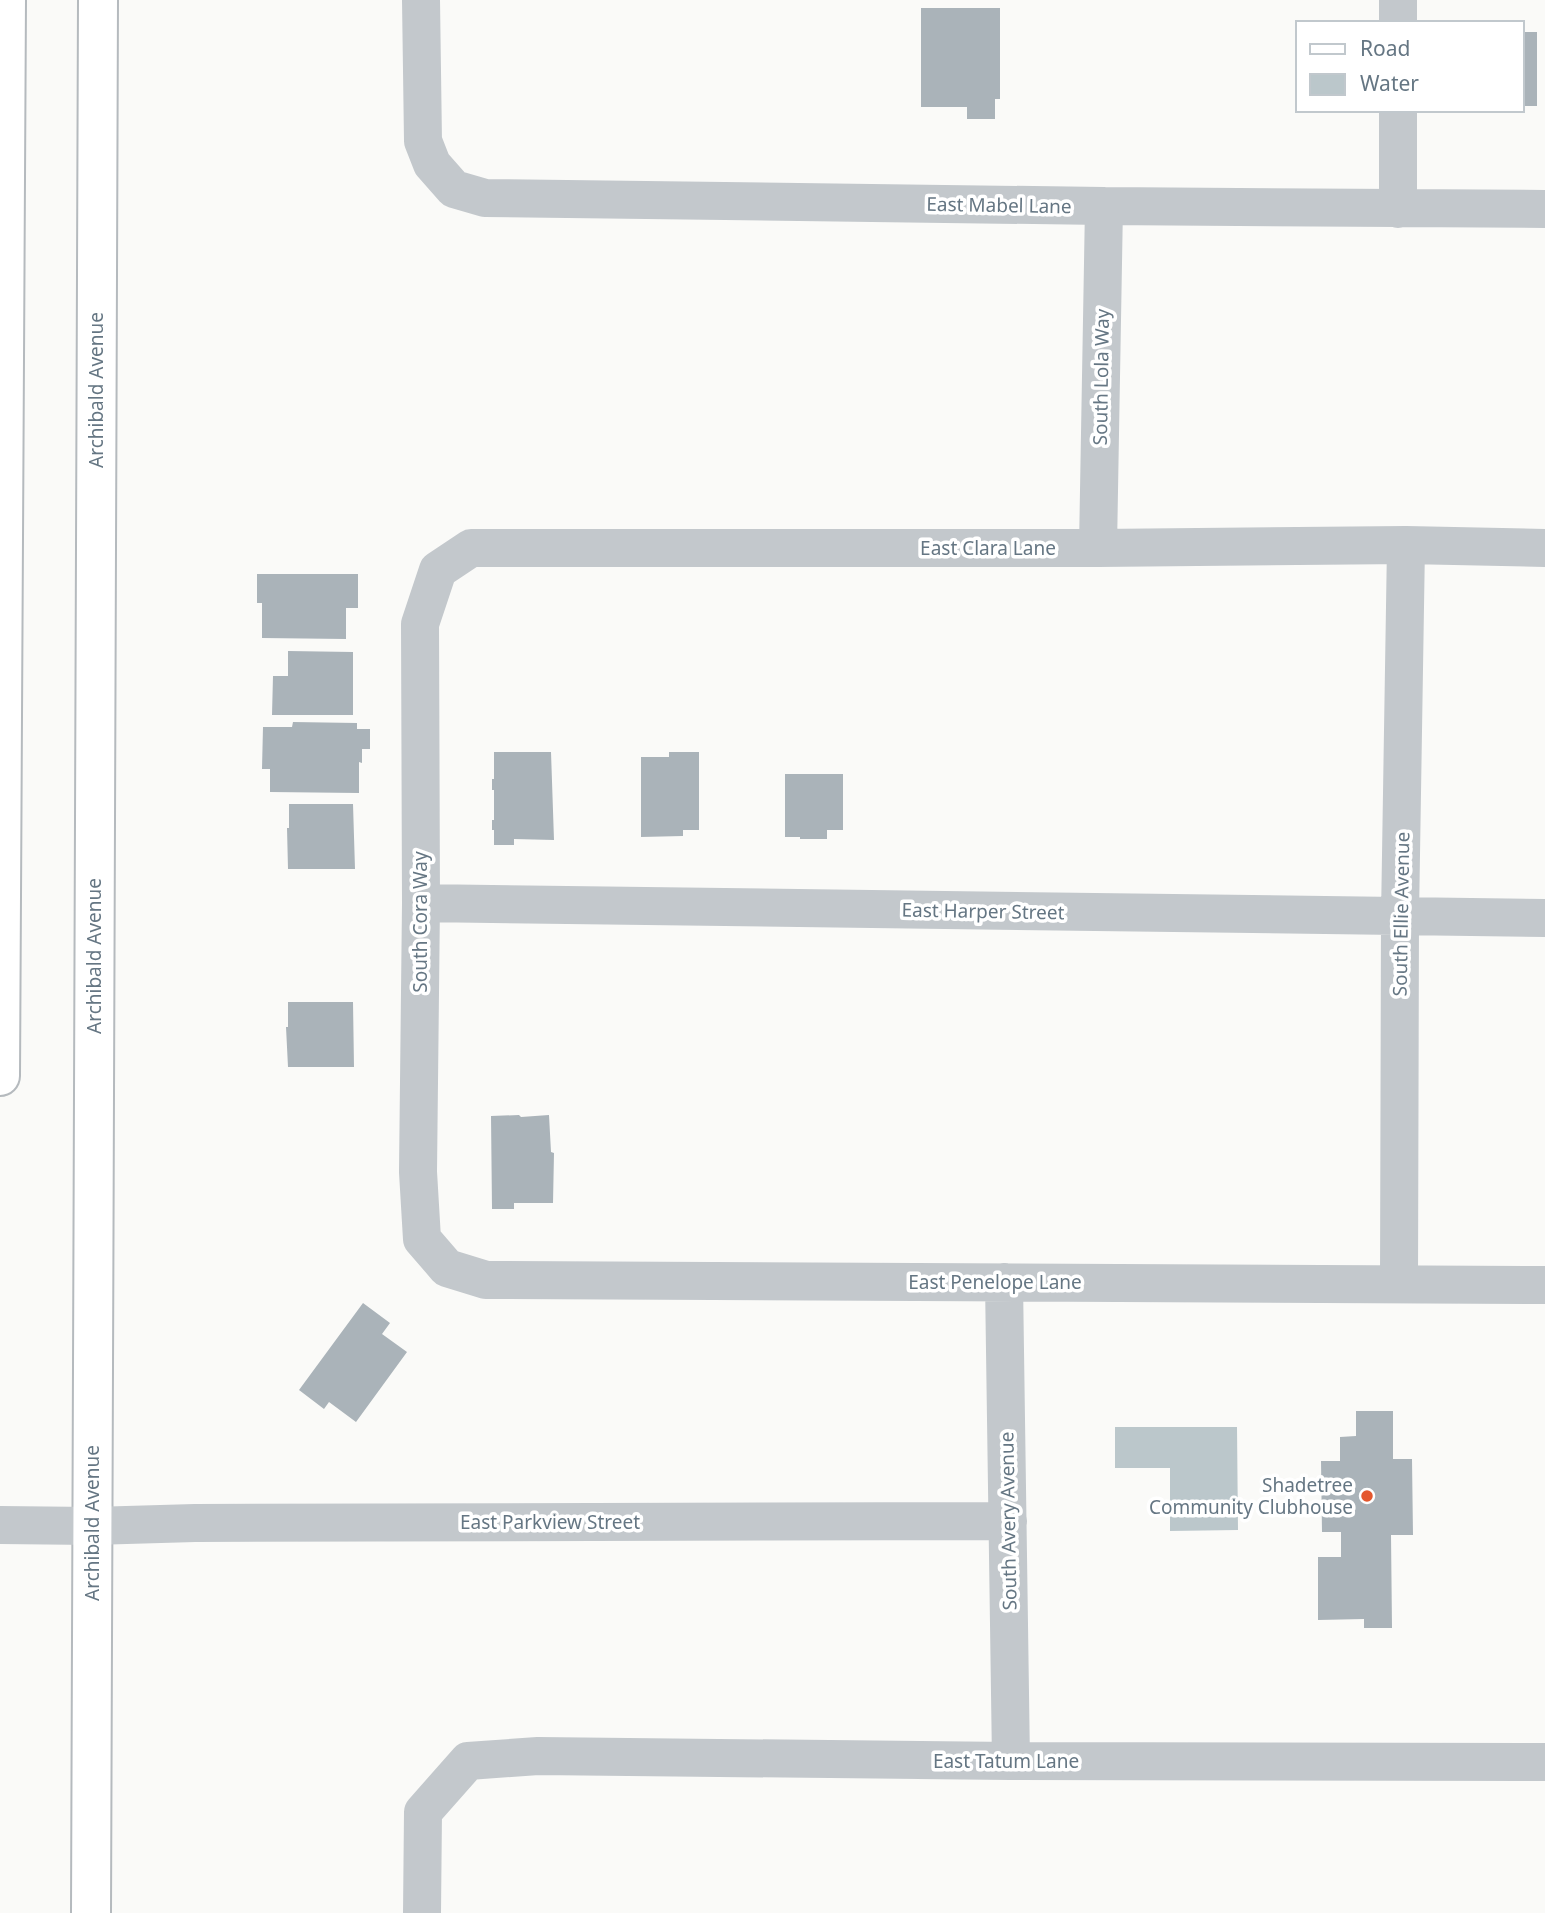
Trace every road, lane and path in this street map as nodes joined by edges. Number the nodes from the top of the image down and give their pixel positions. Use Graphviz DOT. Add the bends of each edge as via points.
graph roads {
  1 [pos="6,0"];
  2 [pos="97,0"];
  3 [pos="421,0"];
  4 [pos="1398,0"];
  5 [pos="1398,21"];
  6 [pos="1398,112"];
  7 [pos="1104,206"];
  8 [pos="1398,209"];
  9 [pos="1545,209"];
  10 [pos="1406,545"];
  11 [pos="1098,548"];
  12 [pos="1545,548"];
  13 [pos="438,570"];
  14 [pos="421,903"];
  15 [pos="1401,917"];
  16 [pos="1545,918"];
  17 [pos="0,1076"];
  18 [pos="447,1268"];
  19 [pos="1004,1282"];
  20 [pos="1399,1284"];
  21 [pos="1545,1285"];
  22 [pos="1008,1521"];
  23 [pos="0,1525"];
  24 [pos="92,1526"];
  25 [pos="1011,1761"];
  26 [pos="1545,1762"];
  27 [pos="91,1913"];
  28 [pos="422,1913"];
  1 -- 17 [label="main road"];
  2 -- 24 [label="main road, Archibald Avenue"];
  3 -- 7 [label="street, East Mabel Lane" via="423,141 432,164 454,189 485,198"];
  4 -- 5 [label="street"];
  6 -- 8 [label="street"];
  7 -- 8 [label="street, East Mabel Lane"];
  7 -- 11 [label="street, South Lola Way"];
  8 -- 9 [label="street, East Mabel Lane"];
  10 -- 11 [label="street, East Clara Lane"];
  10 -- 12 [label="street, East Clara Lane"];
  10 -- 15 [label="street, South Ellie Avenue"];
  11 -- 13 [label="street, East Clara Lane" via="471,548"];
  13 -- 14 [label="street, South Cora Way" via="420,624"];
  14 -- 15 [label="street, East Harper Street"];
  14 -- 18 [label="street, South Cora Way" via="418,1172 422,1239"];
  15 -- 16 [label="street, East Harper Street"];
  15 -- 20 [label="street, South Ellie Avenue"];
  18 -- 19 [label="street, East Penelope Lane" via="486,1280"];
  19 -- 20 [label="street, East Penelope Lane"];
  19 -- 22 [label="street, South Avery Avenue"];
  20 -- 21 [label="street, East Penelope Lane"];
  22 -- 24 [label="street, East Parkview Street"];
  22 -- 25 [label="street, South Avery Avenue"];
  23 -- 24 [label="street, East Parkview Street"];
  24 -- 27 [label="main road, Archibald Avenue"];
  25 -- 26 [label="street, East Tatum Lane"];
  25 -- 28 [label="street, East Tatum Lane" via="538,1756 467,1761 424,1812"];
}
